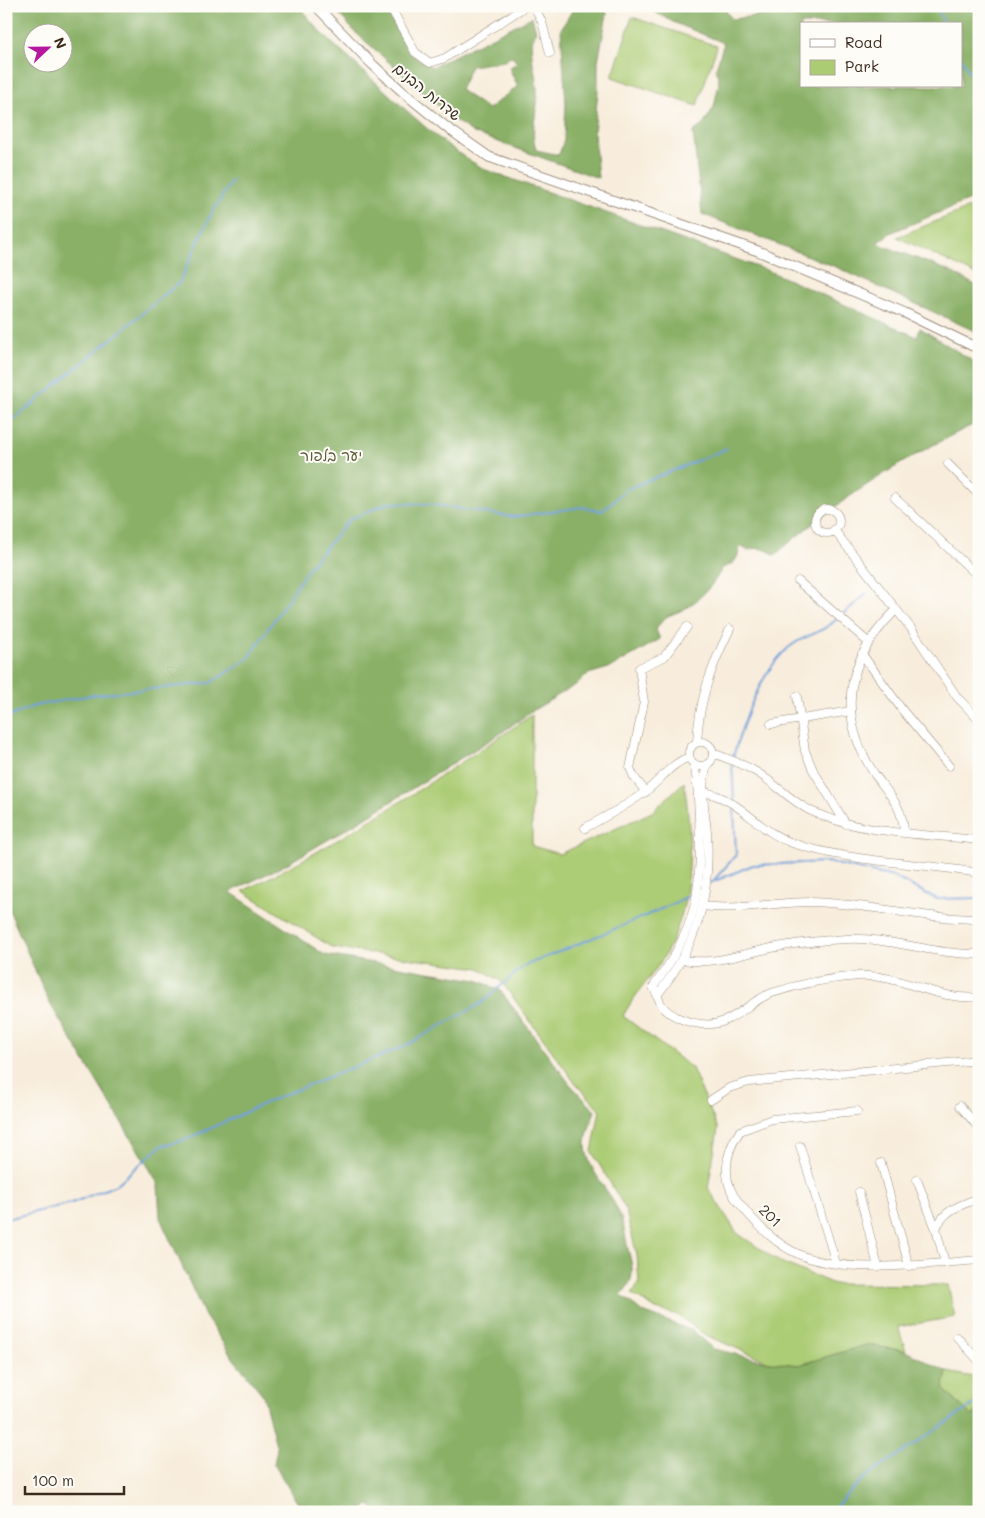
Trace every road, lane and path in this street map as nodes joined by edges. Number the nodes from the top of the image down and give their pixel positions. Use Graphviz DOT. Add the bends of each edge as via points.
graph roads {
  1 [pos="316,6"];
  2 [pos="390,6"];
  3 [pos="526,6"];
  4 [pos="534,6"];
  5 [pos="550,53"];
  6 [pos="979,348"];
  7 [pos="948,464"];
  8 [pos="977,490"];
  9 [pos="895,498"];
  10 [pos="834,530"];
  11 [pos="979,577"];
  12 [pos="798,581"];
  13 [pos="896,610"];
  14 [pos="687,627"];
  15 [pos="730,629"];
  16 [pos="868,642"];
  17 [pos="862,654"];
  18 [pos="797,696"];
  19 [pos="851,711"];
  20 [pos="800,718"];
  21 [pos="979,720"];
  22 [pos="771,724"];
  23 [pos="698,742"];
  24 [pos="713,753"];
  25 [pos="691,760"];
  26 [pos="708,764"];
  27 [pos="949,766"];
  28 [pos="646,792"];
  29 [pos="704,792"];
  30 [pos="846,824"];
  31 [pos="585,828"];
  32 [pos="904,832"];
  33 [pos="979,840"];
  34 [pos="704,867"];
  35 [pos="979,873"];
  36 [pos="702,902"];
  37 [pos="979,919"];
  38 [pos="979,954"];
  39 [pos="682,960"];
  40 [pos="658,994"];
  41 [pos="979,997"];
  42 [pos="979,1060"];
  43 [pos="711,1100"];
  44 [pos="960,1106"];
  45 [pos="857,1111"];
  46 [pos="979,1128"];
  47 [pos="800,1146"];
  48 [pos="882,1163"];
  49 [pos="917,1180"];
  50 [pos="859,1192"];
  51 [pos="979,1198"];
  52 [pos="936,1229"];
  53 [pos="979,1260"];
  54 [pos="836,1263"];
  55 [pos="945,1263"];
  56 [pos="909,1266"];
  57 [pos="878,1267"];
  58 [pos="957,1337"];
  59 [pos="979,1361"];
  1 -- 6 [label="main road, שדרות הבנים" via="372,64 446,128 489,157 758,251"];
  2 -- 3 [label="street" via="410,45 430,63 445,58"];
  4 -- 5 [label="street"];
  7 -- 8 [label="street"];
  9 -- 11 [label="street"];
  10 -- 13 [label="street"];
  12 -- 16 [label="street"];
  13 -- 16 [label="street"];
  13 -- 21 [label="street" via="957,697"];
  14 -- 28 [label="street" via="664,657 639,668 644,702 630,768"];
  15 -- 23 [label="street" via="706,683 699,714"];
  16 -- 17 [label="street"];
  17 -- 19 [label="street" via="850,694"];
  17 -- 27 [label="street" via="903,711"];
  18 -- 20 [label="street"];
  19 -- 20 [label="street"];
  19 -- 32 [label="street" via="859,745 875,774 898,804"];
  20 -- 22 [label="street"];
  20 -- 30 [label="street" via="805,751 813,770"];
  23 -- 24 [label="street" via="708,744"];
  23 -- 25 [label="street" via="689,750"];
  24 -- 26 [label="street"];
  24 -- 30 [label="street" via="758,773 790,799 810,810"];
  25 -- 26 [label="street" via="702,766"];
  25 -- 28 [label="street" via="676,763"];
  25 -- 34 [label="street" via="696,774"];
  26 -- 29 [label="street"];
  28 -- 31 [label="street"];
  29 -- 34 [label="street"];
  29 -- 35 [label="street" via="728,799 778,837 808,848"];
  30 -- 32 [label="street"];
  32 -- 33 [label="street"];
  34 -- 36 [label="street"];
  36 -- 37 [label="street" via="719,908 811,902"];
  36 -- 39 [label="street" via="696,931"];
  36 -- 40 [label="street" via="653,987"];
  38 -- 39 [label="street" via="923,950 872,939 847,939 782,946 720,960"];
  39 -- 40 [label="street"];
  40 -- 41 [label="street" via="663,1007 678,1017 711,1025 730,1020 773,993 860,976 953,996"];
  42 -- 43 [label="street" via="749,1082 734,1086"];
  44 -- 46 [label="street"];
  45 -- 54 [label="street, 201" via="772,1119 753,1124 740,1131 728,1154 726,1172 729,1187 756,1223 794,1252"];
  47 -- 54 [label="street"];
  48 -- 56 [label="street"];
  49 -- 52 [label="street"];
  50 -- 57 [label="street"];
  51 -- 52 [label="street" via="946,1214"];
  52 -- 55 [label="street"];
  53 -- 55 [label="street, 201"];
  54 -- 57 [label="street, 201"];
  55 -- 56 [label="street, 201"];
  56 -- 57 [label="street, 201"];
  58 -- 59 [label="street"];
}
